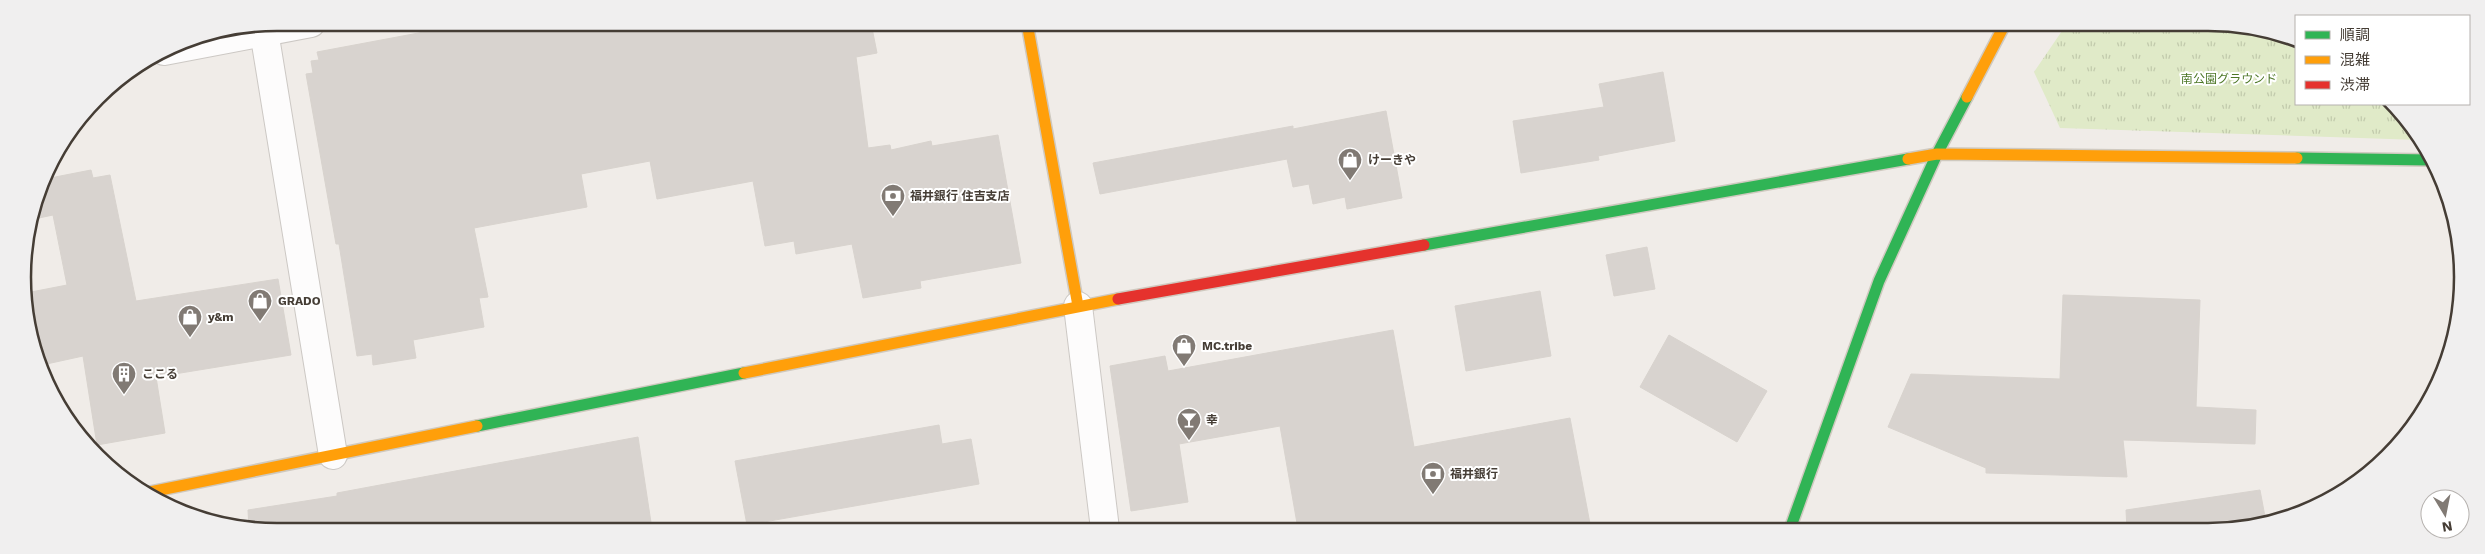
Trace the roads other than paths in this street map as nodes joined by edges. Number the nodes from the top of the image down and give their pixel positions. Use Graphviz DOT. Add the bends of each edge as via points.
graph roads {
  1 [pos="1028,31"];
  2 [pos="2001,31"];
  3 [pos="264,32"];
  4 [pos="246,33"];
  5 [pos="208,41"];
  6 [pos="1937,154"];
  7 [pos="2424,160"];
  8 [pos="1078,306"];
  9 [pos="333,455"];
  10 [pos="156,491"];
  11 [pos="1105,523"];
  12 [pos="1792,523"];
  1 -- 8 [label="street"];
  2 -- 6 [label="street"];
  3 -- 9 [label="street"];
  4 -- 5 [label="street"];
  6 -- 7 [label="street"];
  6 -- 8 [label="street"];
  6 -- 12 [label="street" via="1879,281"];
  8 -- 9 [label="street"];
  8 -- 11 [label="street"];
  9 -- 10 [label="street"];
}
